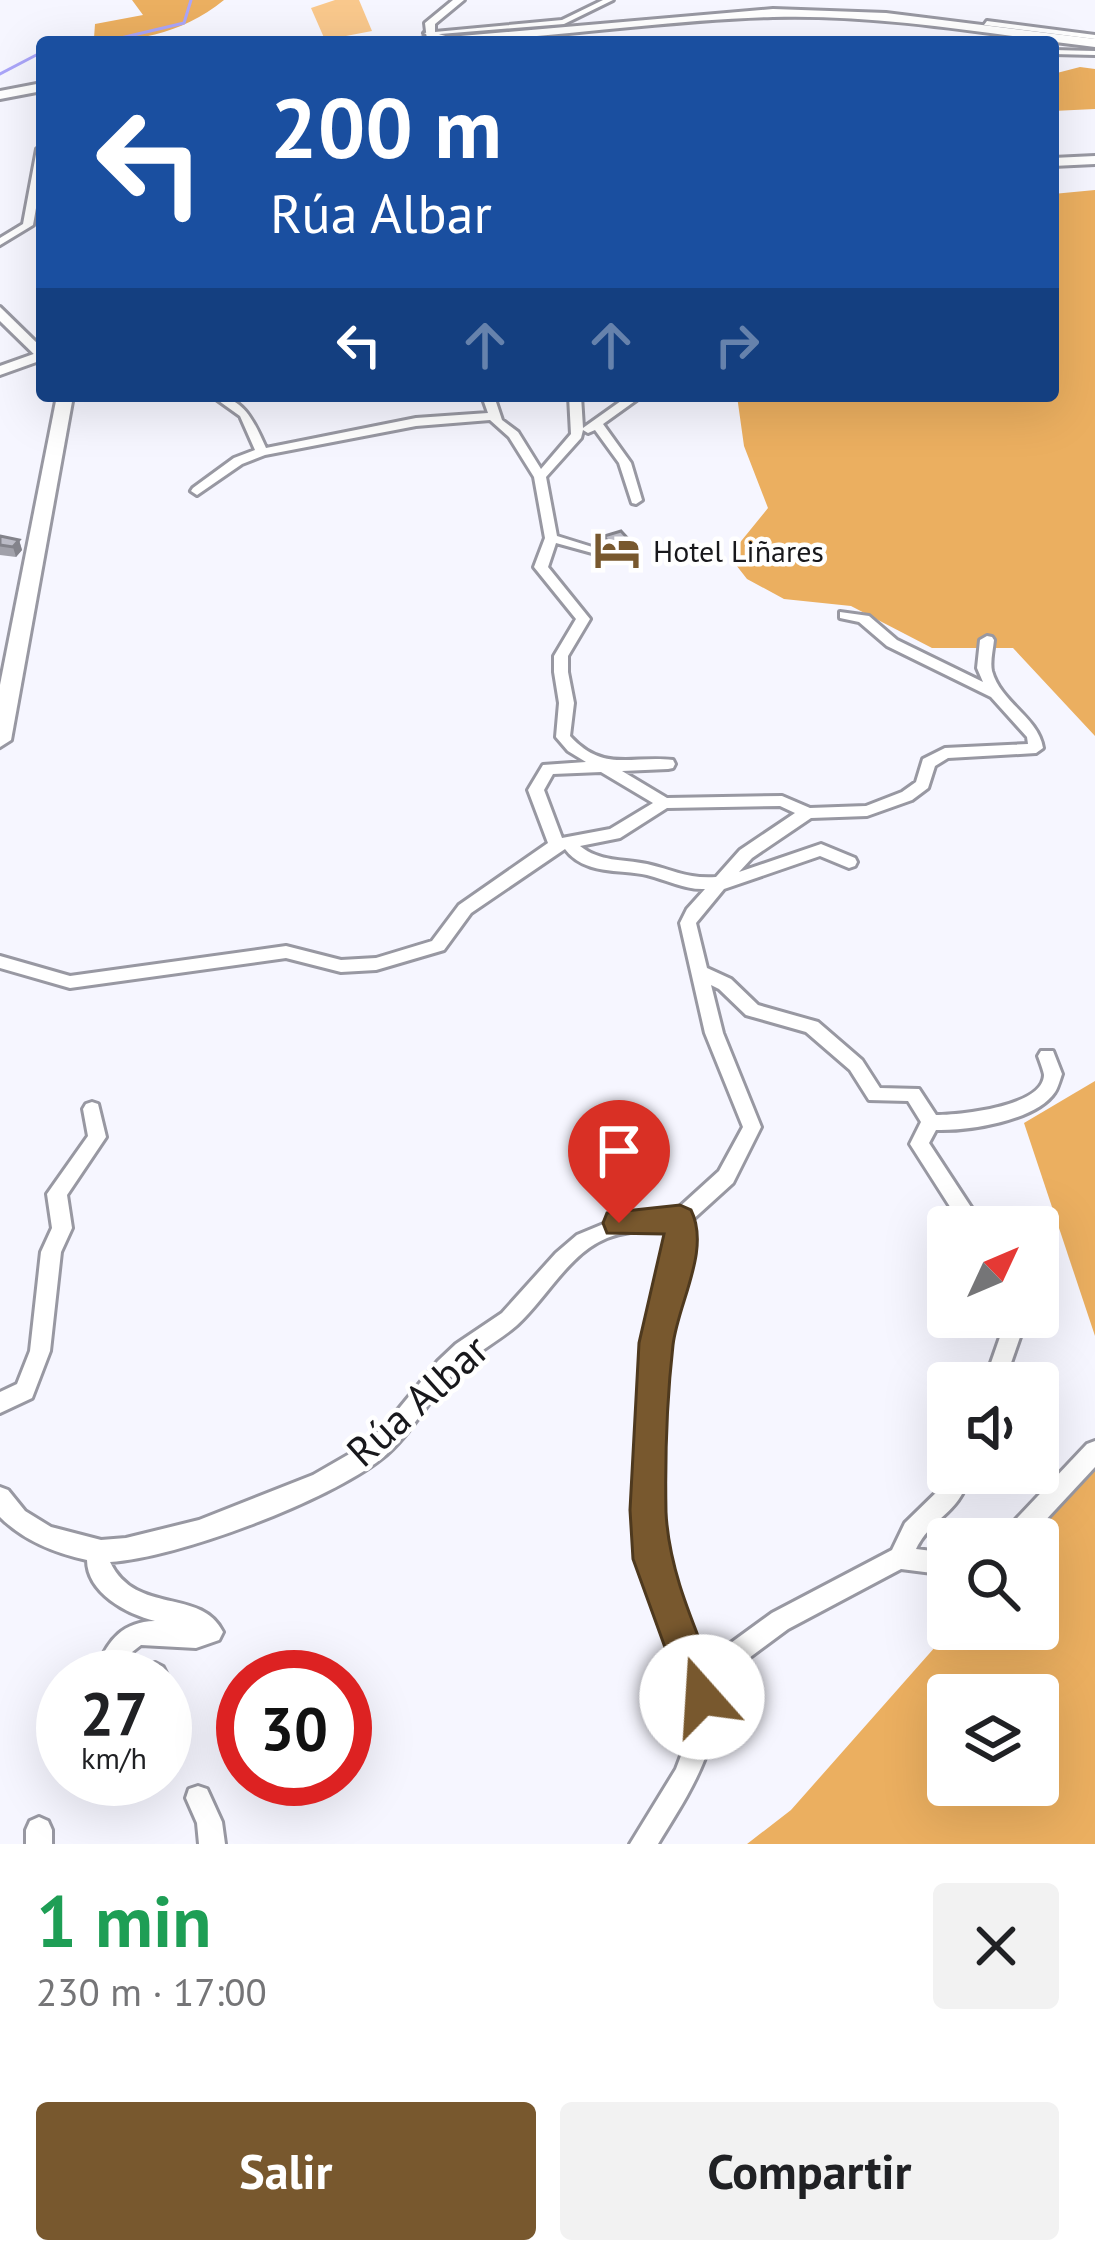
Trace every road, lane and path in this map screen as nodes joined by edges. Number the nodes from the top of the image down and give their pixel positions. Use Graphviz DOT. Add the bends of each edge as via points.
graph roads {
  1 [pos="459,0"];
  2 [pos="609,0"];
  3 [pos="987,23"];
  4 [pos="427,36"];
  5 [pos="436,36"];
  6 [pos="498,36"];
  7 [pos="1058,36"];
  8 [pos="1059,36"];
  9 [pos="1095,40"];
  10 [pos="1059,52"];
  11 [pos="1095,53"];
  12 [pos="36,88"];
  13 [pos="0,95"];
  14 [pos="1095,160"];
  15 [pos="1059,162"];
  16 [pos="36,181"];
  17 [pos="0,242"];
  18 [pos="0,312"];
  19 [pos="36,350"];
  20 [pos="36,358"];
  21 [pos="0,371"];
  22 [pos="64,402"];
  23 [pos="227,402"];
  24 [pos="490,402"];
  25 [pos="575,402"];
  26 [pos="628,402"];
  27 [pos="494,416"];
  28 [pos="597,424"];
  29 [pos="578,435"];
  30 [pos="262,452"];
  31 [pos="540,477"];
  32 [pos="196,491"];
  33 [pos="635,500"];
  34 [pos="551,538"];
  35 [pos="596,550"];
  36 [pos="845,615"];
  37 [pos="11,631"];
  38 [pos="987,640"];
  39 [pos="996,694"];
  40 [pos="4,700"];
  41 [pos="0,740"];
  42 [pos="600,764"];
  43 [pos="668,764"];
  44 [pos="664,803"];
  45 [pos="808,813"];
  46 [pos="563,844"];
  47 [pos="849,862"];
  48 [pos="720,884"];
  49 [pos="0,962"];
  50 [pos="703,974"];
  51 [pos="1048,1056"];
  52 [pos="92,1109"];
  53 [pos="931,1122"];
  54 [pos="960,1206"];
  55 [pos="680,1219"];
  56 [pos="0,1403"];
  57 [pos="1095,1451"];
  58 [pos="951,1494"];
  59 [pos="3,1508"];
  60 [pos="1033,1518"];
  61 [pos="101,1551"];
  62 [pos="900,1558"];
  63 [pos="927,1561"];
  64 [pos="117,1650"];
  65 [pos="700,1680"];
  66 [pos="198,1798"];
  67 [pos="212,1844"];
  68 [pos="643,1844"];
  1 -- 4 [label="street" via="430,23"];
  2 -- 5 [label="street" via="564,22"];
  3 -- 9 [label="street"];
  6 -- 7 [label="highway" via="792,13"];
  8 -- 9 [label="highway"];
  10 -- 11 [label="street"];
  12 -- 13 [label="highway"];
  14 -- 15 [label="street"];
  16 -- 17 [label="street" via="28,225"];
  18 -- 19 [label="main road"];
  20 -- 21 [label="street"];
  22 -- 37 [label="main road"];
  23 -- 30 [label="street" via="245,414"];
  24 -- 27 [label="street"];
  25 -- 29 [label="street"];
  26 -- 28 [label="street"];
  27 -- 30 [label="street" via="416,422"];
  27 -- 31 [label="street"];
  28 -- 29 [label="street"];
  28 -- 33 [label="street" via="625,463"];
  29 -- 31 [label="street"];
  30 -- 32 [label="street"];
  31 -- 34 [label="street"];
  34 -- 35 [label="street"];
  34 -- 42 [label="street" via="542,567 584,619 557,669 566,700 563,736"];
  36 -- 39 [label="street"];
  37 -- 40 [label="main road"];
  38 -- 39 [label="street" via="984,668"];
  39 -- 45 [label="street" via="1036,748 945,753 928,763 922,784 907,796 867,811"];
  40 -- 41 [label="main road"];
  42 -- 43 [label="street"];
  42 -- 44 [label="street"];
  42 -- 46 [label="street" via="548,769 540,778 536,790"];
  44 -- 45 [label="street" via="782,801"];
  44 -- 46 [label="street" via="614,834"];
  45 -- 48 [label="street" via="746,854"];
  46 -- 48 [label="street" via="603,866"];
  46 -- 49 [label="street" via="465,909 438,946 376,964 341,966 286,952 70,982"];
  47 -- 48 [label="street" via="821,850"];
  48 -- 50 [label="street" via="688,923"];
  50 -- 53 [label="street" via="752,1010 812,1027 856,1065 875,1095 913,1094"];
  50 -- 55 [label="street" via="714,1033 752,1127 727,1177"];
  51 -- 53 [label="street" via="1055,1082 1042,1098 956,1125"];
  52 -- 56 [label="street" via="97,1138 57,1194 62,1228 51,1252 35,1368 25,1390"];
  53 -- 54 [label="street" via="919,1144"];
  55 -- 61 [label="street, Rúa Albar" via="619,1223 589,1238 556,1263 510,1319 456,1357 400,1427 344,1469 162,1542"];
  55 -- 65 [label="street" via="656,1343 648,1510 661,1588"];
  57 -- 60 [label="street"];
  58 -- 62 [label="street" via="913,1531"];
  59 -- 61 [label="street, Rúa Albar" via="35,1531"];
  61 -- 64 [label="street" via="97,1567 114,1593 211,1632 138,1632"];
  62 -- 63 [label="street"];
  62 -- 65 [label="street" via="780,1622"];
  65 -- 68 [label="street" via="699,1740"];
  66 -- 67 [label="street"];
}
